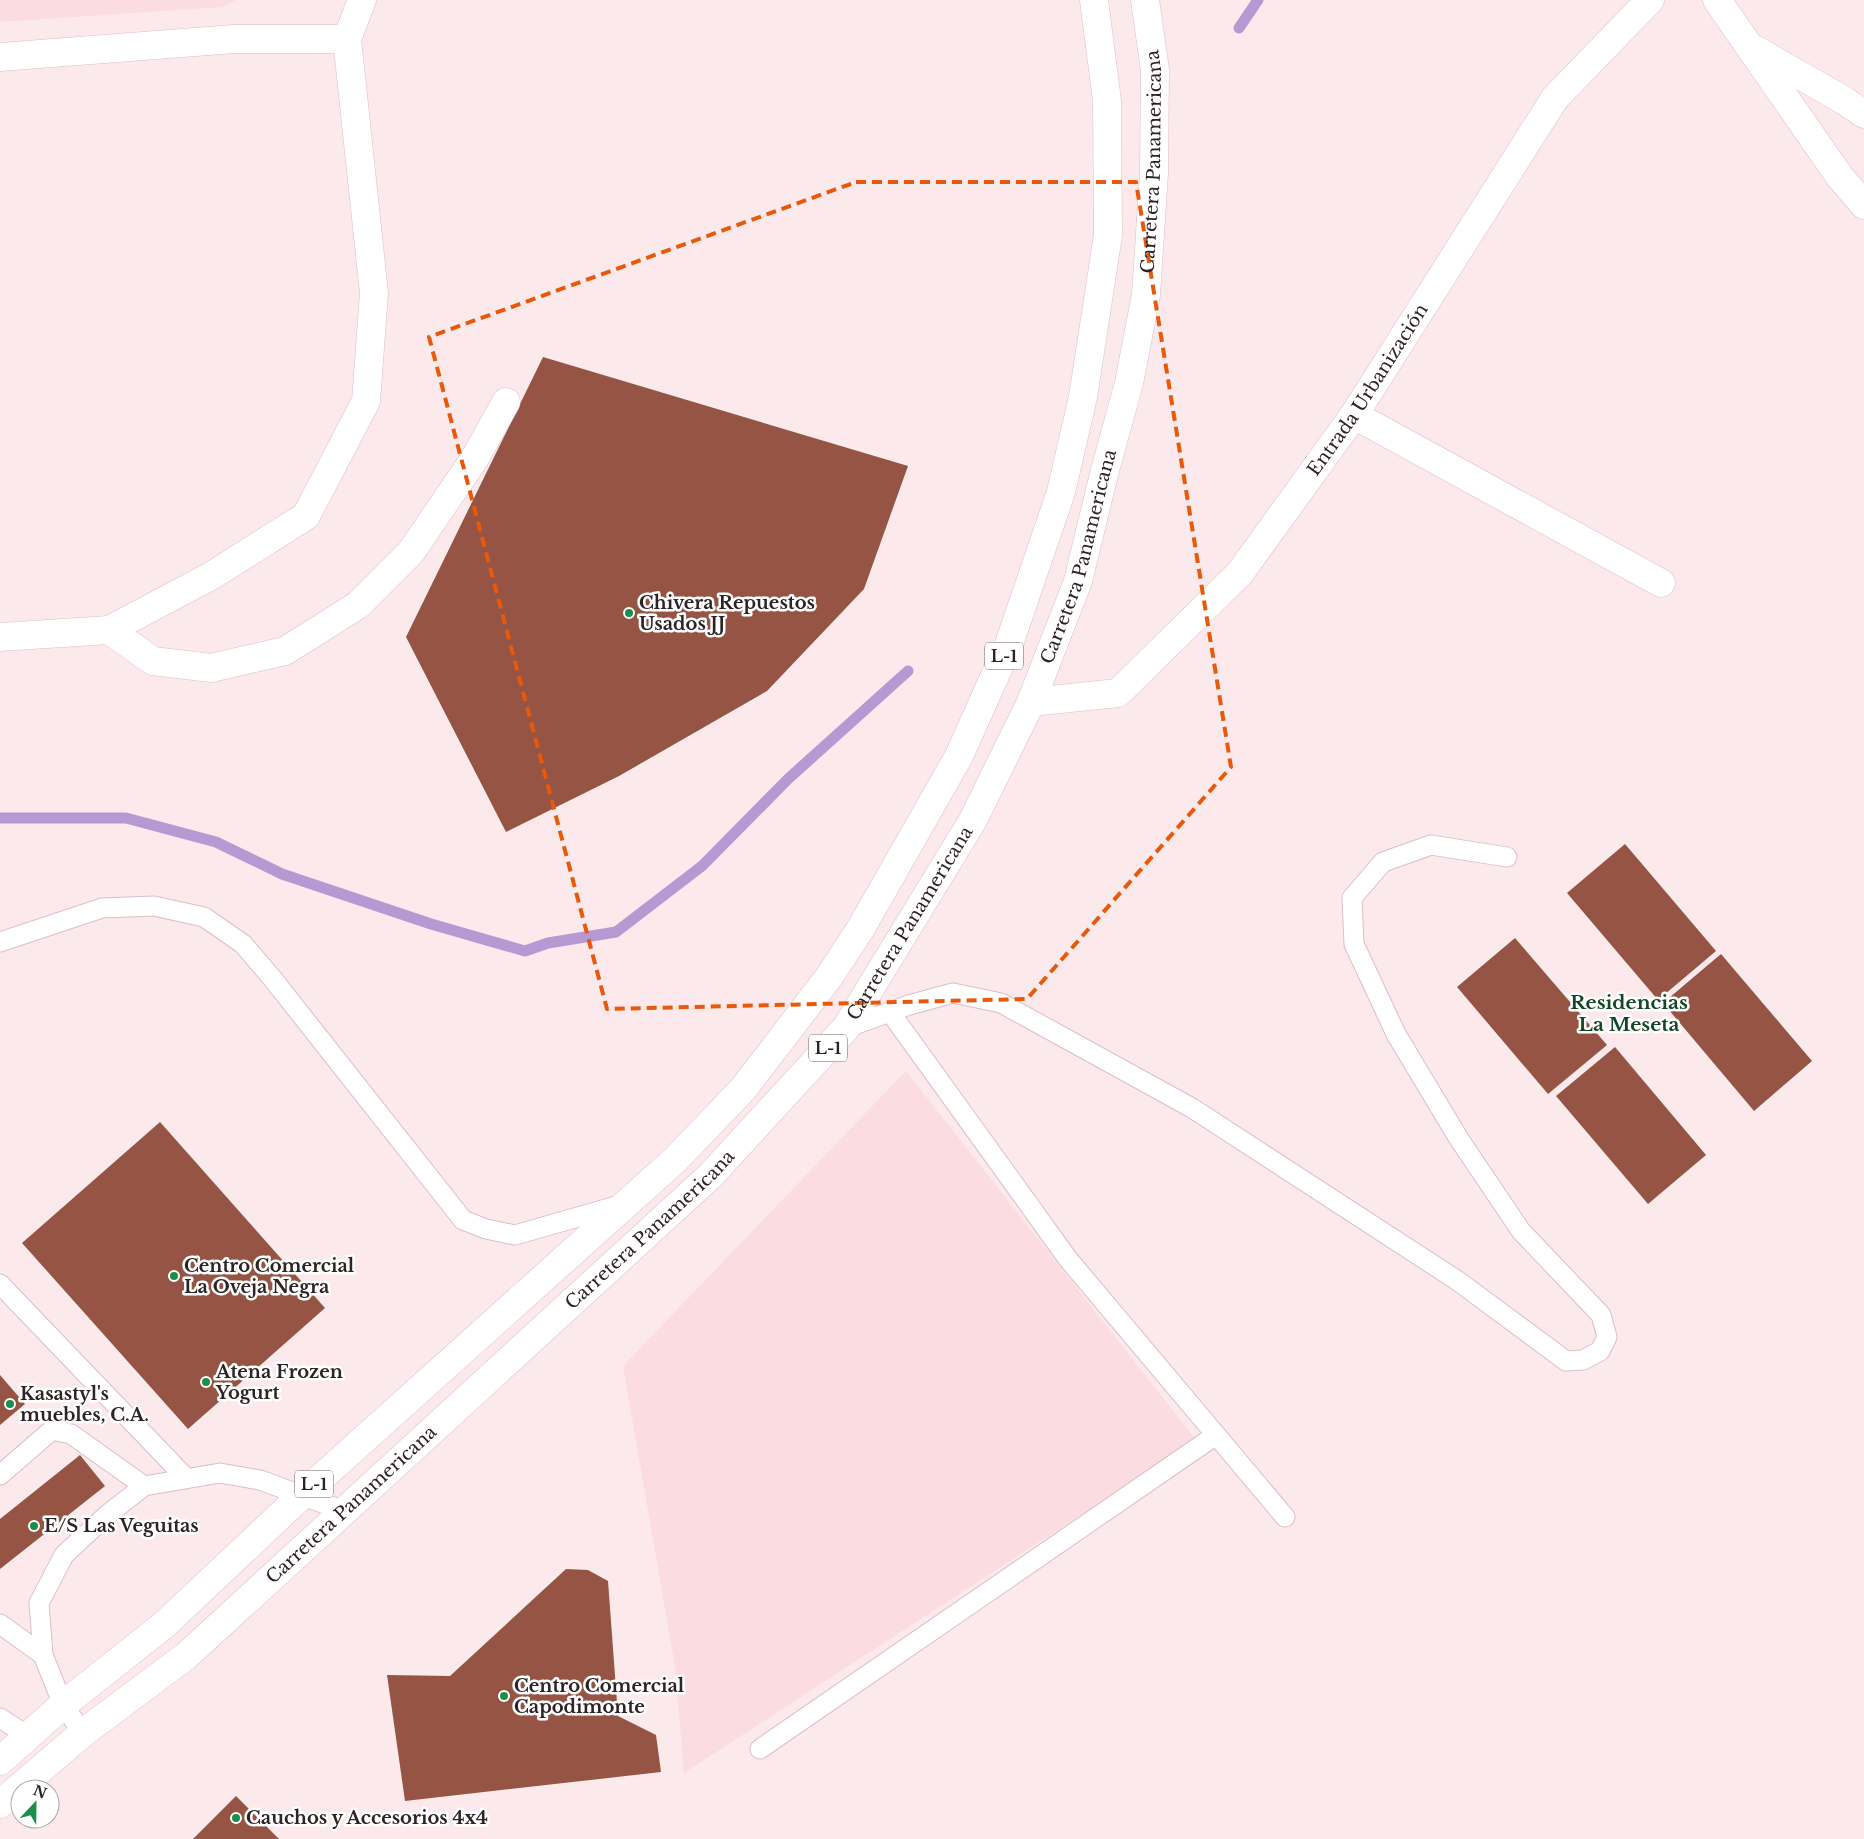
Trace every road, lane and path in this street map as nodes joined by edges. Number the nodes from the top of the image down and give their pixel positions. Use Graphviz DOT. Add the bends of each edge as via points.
graph roads {
  1 [pos="362,0"];
  2 [pos="1094,0"];
  3 [pos="1145,0"];
  4 [pos="1650,0"];
  5 [pos="1717,0"];
  6 [pos="347,39"];
  7 [pos="1750,47"];
  8 [pos="0,57"];
  9 [pos="1864,114"];
  10 [pos="1864,205"];
  11 [pos="506,402"];
  12 [pos="1354,415"];
  13 [pos="1661,583"];
  14 [pos="109,630"];
  15 [pos="0,637"];
  16 [pos="1031,702"];
  17 [pos="1507,857"];
  18 [pos="0,942"];
  19 [pos="890,1012"];
  20 [pos="846,1028"];
  21 [pos="626,1204"];
  22 [pos="0,1284"];
  23 [pos="1216,1435"];
  24 [pos="0,1475"];
  25 [pos="186,1478"];
  26 [pos="144,1486"];
  27 [pos="303,1494"];
  28 [pos="344,1511"];
  29 [pos="1285,1517"];
  30 [pos="0,1624"];
  31 [pos="43,1655"];
  32 [pos="63,1705"];
  33 [pos="0,1718"];
  34 [pos="83,1733"];
  35 [pos="28,1736"];
  36 [pos="760,1749"];
  37 [pos="0,1761"];
  38 [pos="0,1804"];
  1 -- 6 [label="main road"];
  2 -- 21 [label="main road, Carretera Panamericana / L-1" via="1107,101 1108,236 1083,397 1061,492 1009,644 959,756 862,928 829,977 742,1089 676,1159"];
  3 -- 16 [label="main road, Carretera Panamericana / L-1" via="1154,70 1154,173 1146,295 1129,383 1078,581"];
  4 -- 12 [label="main road, Entrada Urbanización" via="1556,98"];
  5 -- 7 [label="main road"];
  6 -- 8 [label="main road" via="234,39"];
  6 -- 14 [label="main road" via="374,293 366,401 306,516 211,576"];
  7 -- 9 [label="main road"];
  7 -- 10 [label="main road" via="1840,177"];
  11 -- 14 [label="main road" via="475,458 411,552 358,605 285,651 211,668 152,660"];
  12 -- 13 [label="main road"];
  12 -- 16 [label="main road, Entrada Urbanización" via="1240,574 1118,693"];
  14 -- 15 [label="main road"];
  16 -- 20 [label="main road, Carretera Panamericana / L-1" via="972,820"];
  17 -- 19 [label="lane" via="1431,845 1383,862 1352,898 1354,944 1396,1034 1459,1139 1521,1231 1601,1315 1607,1337 1600,1351 1583,1360 1566,1360 1458,1281 1192,1108 1001,1003 953,993"];
  18 -- 21 [label="lane" via="102,908 154,906 204,917 243,944 266,971 462,1220 515,1235"];
  19 -- 20 [label="lane"];
  19 -- 23 [label="lane" via="1068,1259"];
  20 -- 28 [label="main road, Carretera Panamericana / L-1" via="710,1176"];
  21 -- 27 [label="main road, Carretera Panamericana / L-1"];
  22 -- 25 [label="lane"];
  23 -- 29 [label="lane"];
  23 -- 36 [label="lane"];
  24 -- 26 [label="lane" via="52,1430 71,1434"];
  25 -- 26 [label="lane"];
  25 -- 27 [label="lane" via="220,1473 260,1480"];
  26 -- 31 [label="lane" via="106,1515 64,1555 39,1603"];
  27 -- 28 [label="lane"];
  27 -- 32 [label="main road, Carretera Panamericana / L-1" via="165,1624"];
  28 -- 34 [label="main road, Carretera Panamericana / L-1" via="186,1656"];
  30 -- 31 [label="lane"];
  31 -- 32 [label="lane"];
  32 -- 34 [label="lane"];
  32 -- 35 [label="main road, Carretera Panamericana / L-1"];
  33 -- 35 [label="lane"];
  34 -- 38 [label="main road, Carretera Panamericana / L-1"];
  35 -- 37 [label="main road, Carretera Panamericana / L-1"];
}
